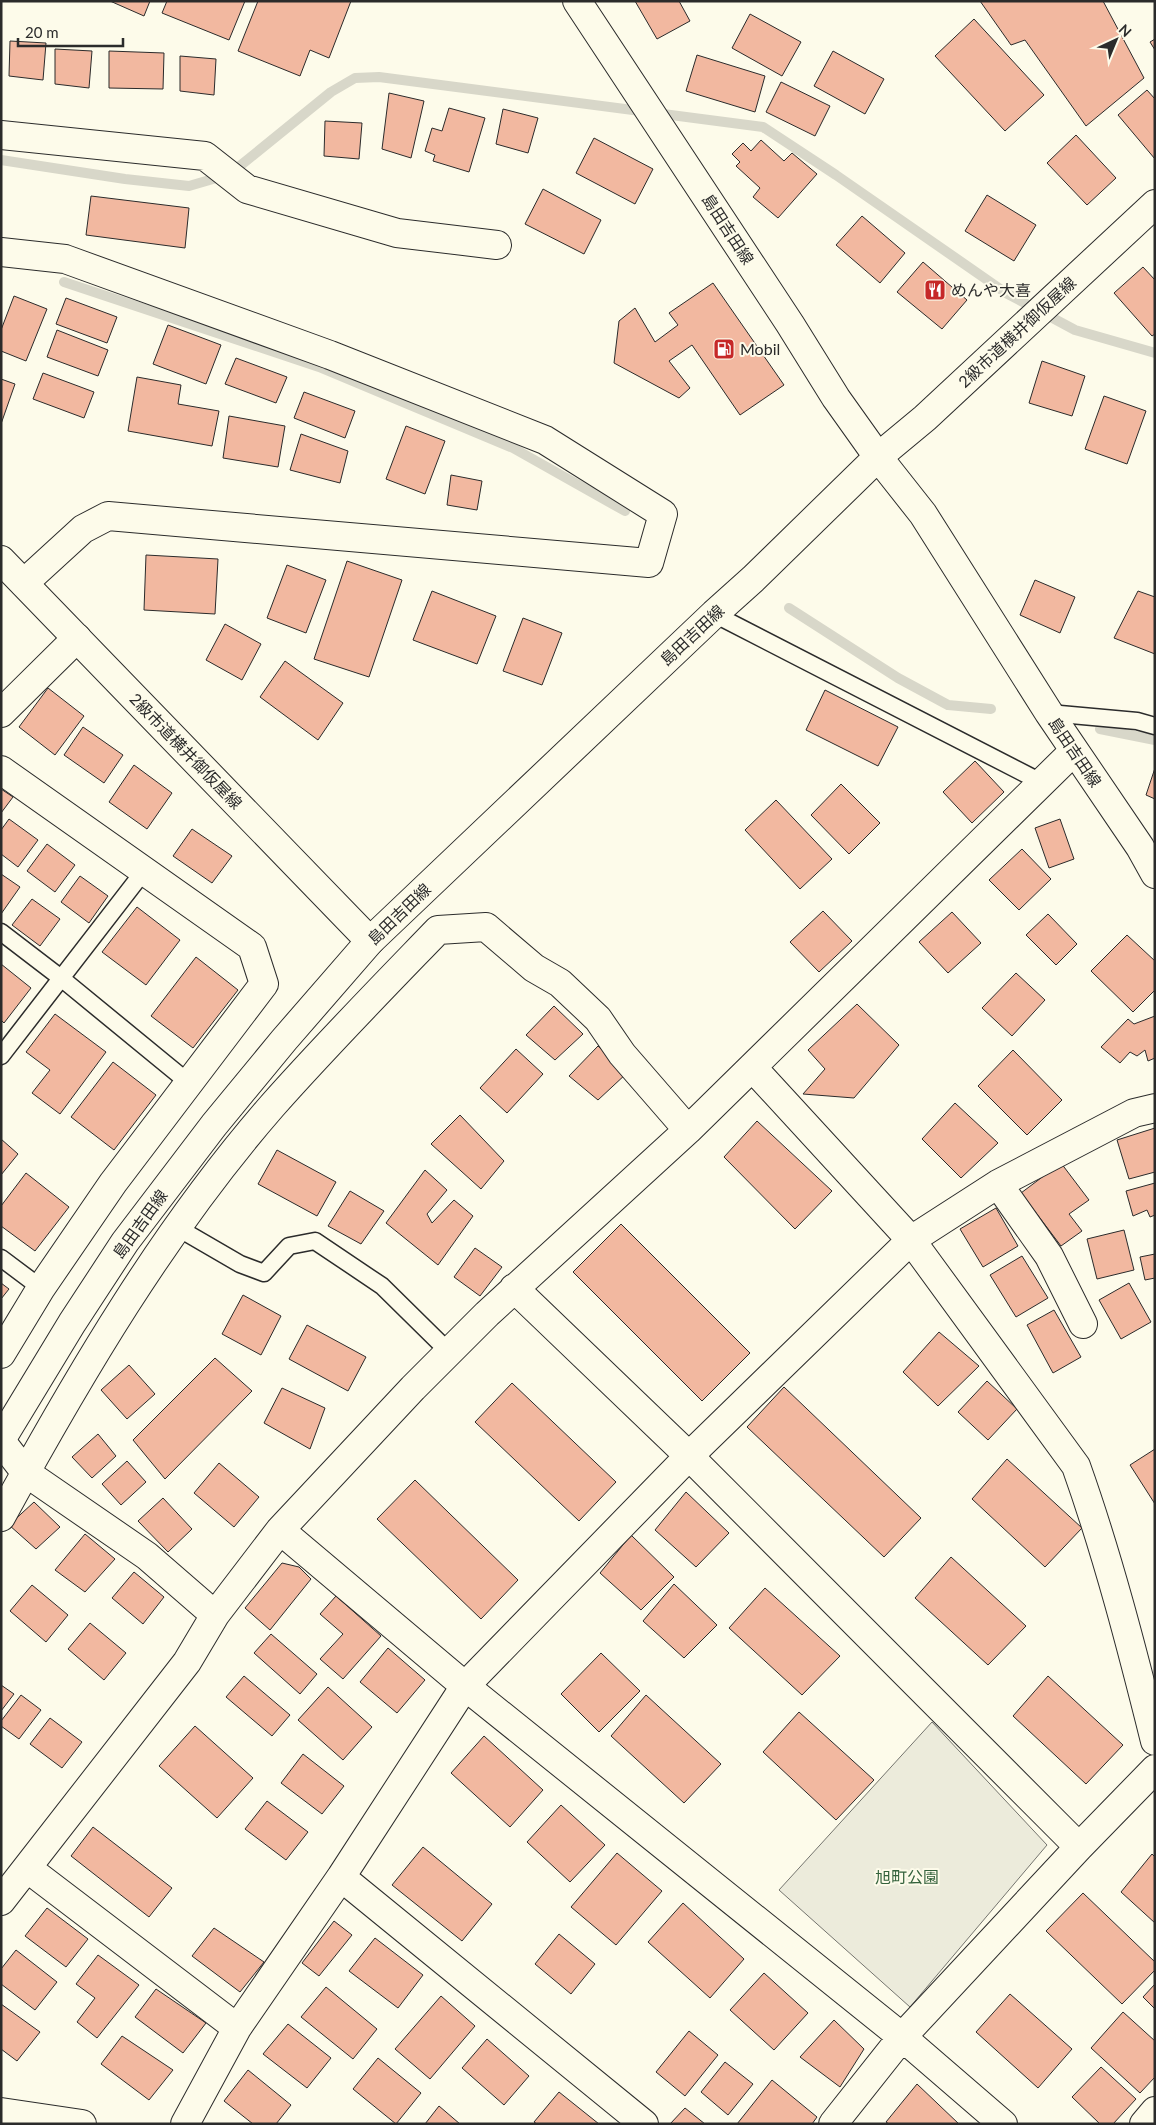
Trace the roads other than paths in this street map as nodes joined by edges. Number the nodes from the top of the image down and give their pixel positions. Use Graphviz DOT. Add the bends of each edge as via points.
graph roads {
  1 [pos="578,1"];
  2 [pos="1,135"];
  3 [pos="1155,204"];
  4 [pos="497,245"];
  5 [pos="1,252"];
  6 [pos="878,457"];
  7 [pos="1,560"];
  8 [pos="24,583"];
  9 [pos="714,614"];
  10 [pos="77,638"];
  11 [pos="1,713"];
  12 [pos="1049,713"];
  13 [pos="1155,726"];
  14 [pos="1074,751"];
  15 [pos="1,770"];
  16 [pos="1041,782"];
  17 [pos="144,870"];
  18 [pos="1155,874"];
  19 [pos="1,932"];
  20 [pos="370,942"];
  21 [pos="61,978"];
  22 [pos="1,1056"];
  23 [pos="752,1067"];
  24 [pos="189,1083"];
  25 [pos="1155,1108"];
  26 [pos="688,1130"];
  27 [pos="998,1184"];
  28 [pos="178,1228"];
  29 [pos="911,1240"];
  30 [pos="1,1258"];
  31 [pos="41,1288"];
  32 [pos="514,1288"];
  33 [pos="1083,1324"];
  34 [pos="449,1352"];
  35 [pos="1,1354"];
  36 [pos="1,1441"];
  37 [pos="689,1456"];
  38 [pos="25,1472"];
  39 [pos="1,1517"];
  40 [pos="280,1530"];
  41 [pos="215,1616"];
  42 [pos="465,1686"];
  43 [pos="1155,1741"];
  44 [pos="1155,1769"];
  45 [pos="1078,1847"];
  46 [pos="27,1868"];
  47 [pos="341,1877"];
  48 [pos="1,1901"];
  49 [pos="237,2028"];
  50 [pos="902,2037"];
  51 [pos="1155,2111"];
  52 [pos="1,2112"];
  53 [pos="82,2124"];
  54 [pos="185,2124"];
  55 [pos="644,2124"];
  56 [pos="832,2124"];
  57 [pos="1003,2124"];
  58 [pos="1144,2124"];
  1 -- 6 [label="street, 島田吉田線" via="836,398"];
  2 -- 4 [label="street" via="205,156 247,189 256,192 397,233"];
  3 -- 6 [label="street, 2級市道横井御仮屋線" via="925,418"];
  5 -- 8 [label="street" via="65,259 419,390 545,440 663,514 649,563 108,516 83,529"];
  6 -- 9 [label="street, 島田吉田線"];
  6 -- 12 [label="street, 島田吉田線" via="923,514"];
  7 -- 8 [label="street, 2級市道横井御仮屋線"];
  8 -- 10 [label="street, 2級市道横井御仮屋線"];
  9 -- 16 [label="lane"];
  9 -- 20 [label="street, 島田吉田線"];
  10 -- 11 [label="street"];
  10 -- 20 [label="street, 2級市道横井御仮屋線"];
  12 -- 13 [label="lane" via="1137,721"];
  12 -- 14 [label="street, 島田吉田線"];
  14 -- 16 [label="street"];
  14 -- 18 [label="street, 島田吉田線"];
  15 -- 17 [label="street"];
  16 -- 23 [label="street"];
  17 -- 21 [label="lane"];
  17 -- 24 [label="street" via="252,947 264,984"];
  19 -- 21 [label="lane"];
  20 -- 36 [label="street, 島田吉田線" via="214,1125 125,1242"];
  21 -- 22 [label="lane"];
  21 -- 24 [label="lane"];
  23 -- 26 [label="street"];
  23 -- 29 [label="street"];
  24 -- 31 [label="street" via="113,1183"];
  25 -- 27 [label="street" via="1134,1114"];
  26 -- 28 [label="street" via="622,1054 598,1019 560,982 534,968 486,927 438,930 271,1107"];
  26 -- 32 [label="street"];
  27 -- 29 [label="street"];
  27 -- 33 [label="street" via="1050,1256"];
  28 -- 34 [label="lane" via="240,1264 264,1273 289,1246 316,1241 382,1286"];
  28 -- 38 [label="street" via="74,1387"];
  29 -- 37 [label="street"];
  29 -- 43 [label="street" via="1076,1466 1102,1545"];
  30 -- 31 [label="lane"];
  31 -- 35 [label="street"];
  32 -- 34 [label="street"];
  32 -- 37 [label="street"];
  34 -- 40 [label="street"];
  36 -- 38 [label="street"];
  37 -- 42 [label="street"];
  37 -- 45 [label="street"];
  38 -- 39 [label="street"];
  38 -- 41 [label="street" via="148,1556"];
  40 -- 41 [label="street"];
  40 -- 42 [label="street"];
  41 -- 46 [label="street" via="187,1662"];
  42 -- 47 [label="street"];
  42 -- 50 [label="street"];
  44 -- 45 [label="street"];
  45 -- 50 [label="street"];
  46 -- 48 [label="street"];
  46 -- 49 [label="street"];
  47 -- 49 [label="street"];
  47 -- 55 [label="street"];
  49 -- 54 [label="street"];
  50 -- 56 [label="street"];
  50 -- 57 [label="street"];
  51 -- 58 [label="street"];
  52 -- 53 [label="street"];
}
